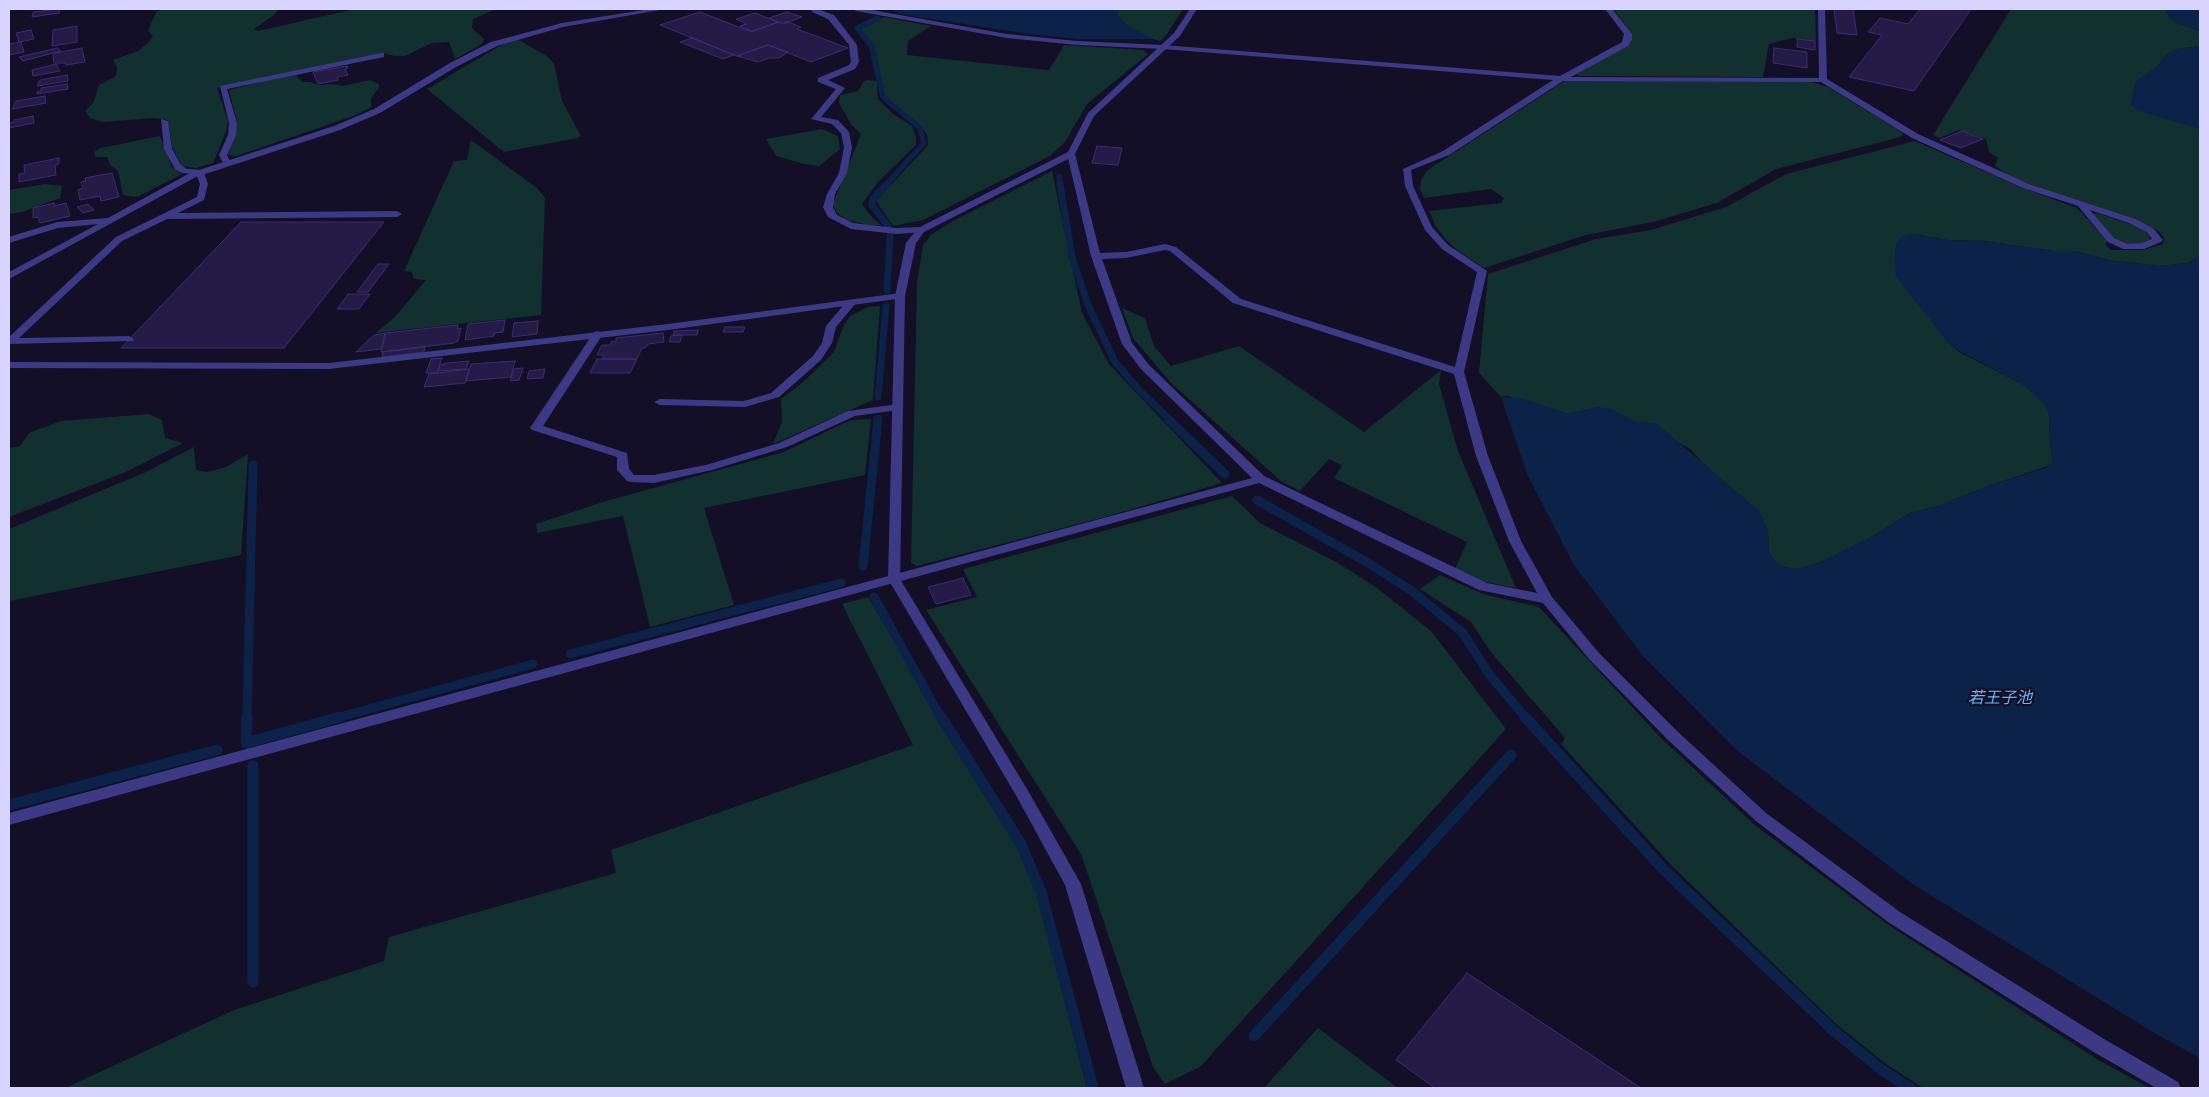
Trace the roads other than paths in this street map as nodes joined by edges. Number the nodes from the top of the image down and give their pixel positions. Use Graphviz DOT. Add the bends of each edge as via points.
graph roads {
  1 [pos="662,9"];
  2 [pos="814,9"];
  3 [pos="856,9"];
  4 [pos="1193,9"];
  5 [pos="1609,9"];
  6 [pos="1822,9"];
  7 [pos="1163,47"];
  8 [pos="381,55"];
  9 [pos="1565,78"];
  10 [pos="1823,80"];
  11 [pos="164,121"];
  12 [pos="1071,154"];
  13 [pos="227,163"];
  14 [pos="200,172"];
  15 [pos="2082,206"];
  16 [pos="397,214"];
  17 [pos="164,216"];
  18 [pos="107,220"];
  19 [pos="921,230"];
  20 [pos="9,240"];
  21 [pos="1096,256"];
  22 [pos="9,276"];
  23 [pos="900,296"];
  24 [pos="851,303"];
  25 [pos="598,334"];
  26 [pos="130,339"];
  27 [pos="9,365"];
  28 [pos="1459,372"];
  29 [pos="660,402"];
  30 [pos="898,407"];
  31 [pos="1260,479"];
  32 [pos="894,579"];
  33 [pos="1547,599"];
  34 [pos="9,819"];
  35 [pos="1135,1088"];
  36 [pos="2172,1088"];
  1 -- 13 [label="street" via="562,25 510,39 453,65 369,114 337,128"];
  2 -- 19 [label="street" via="831,17 853,45 856,62 852,67 821,80 841,88 815,119 835,122 845,132 848,147 843,173 831,194 828,207 833,218 851,226"];
  3 -- 7 [label="street" via="1007,36"];
  4 -- 7 [label="street" via="1177,34"];
  5 -- 9 [label="street" via="1628,34 1628,40"];
  6 -- 10 [label="street"];
  7 -- 9 [label="street"];
  7 -- 12 [label="street" via="1091,115"];
  8 -- 13 [label="street" via="223,88 233,123 232,135 223,156"];
  9 -- 10 [label="street"];
  9 -- 28 [label="street" via="1446,153 1407,169 1409,186 1428,228 1445,247 1482,272"];
  10 -- 15 [label="street" via="1915,136 2026,186"];
  11 -- 14 [label="street" via="168,149 178,167"];
  12 -- 19 [label="street"];
  12 -- 21 [label="street"];
  13 -- 14 [label="street"];
  14 -- 17 [label="street" via="204,184 201,198"];
  14 -- 18 [label="street"];
  15 -- 15 [label="street" via="2132,221 2150,230 2158,240 2144,246 2126,247 2111,240"];
  16 -- 17 [label="street"];
  17 -- 26 [label="street" via="119,239 10,341"];
  18 -- 20 [label="street" via="57,224"];
  18 -- 22 [label="street"];
  19 -- 23 [label="street" via="911,243"];
  21 -- 28 [label="street" via="1126,255 1166,247 1174,249 1237,301"];
  21 -- 31 [label="street" via="1127,344 1145,367"];
  23 -- 24 [label="street"];
  23 -- 30 [label="street"];
  24 -- 25 [label="street"];
  24 -- 29 [label="street" via="831,326 827,343 817,358 775,394 745,404"];
  25 -- 27 [label="street" via="321,366"];
  25 -- 30 [label="street" via="536,428 622,456 623,470 631,478 654,479 708,468 783,445 852,413"];
  28 -- 33 [label="street" via="1482,456 1515,541"];
  30 -- 32 [label="street"];
  31 -- 32 [label="street"];
  31 -- 33 [label="street" via="1484,587"];
  32 -- 34 [label="street"];
  32 -- 35 [label="street" via="1073,884"];
  33 -- 36 [label="street" via="1594,656 1673,736 1761,817 1894,917 2098,1046"];
}
